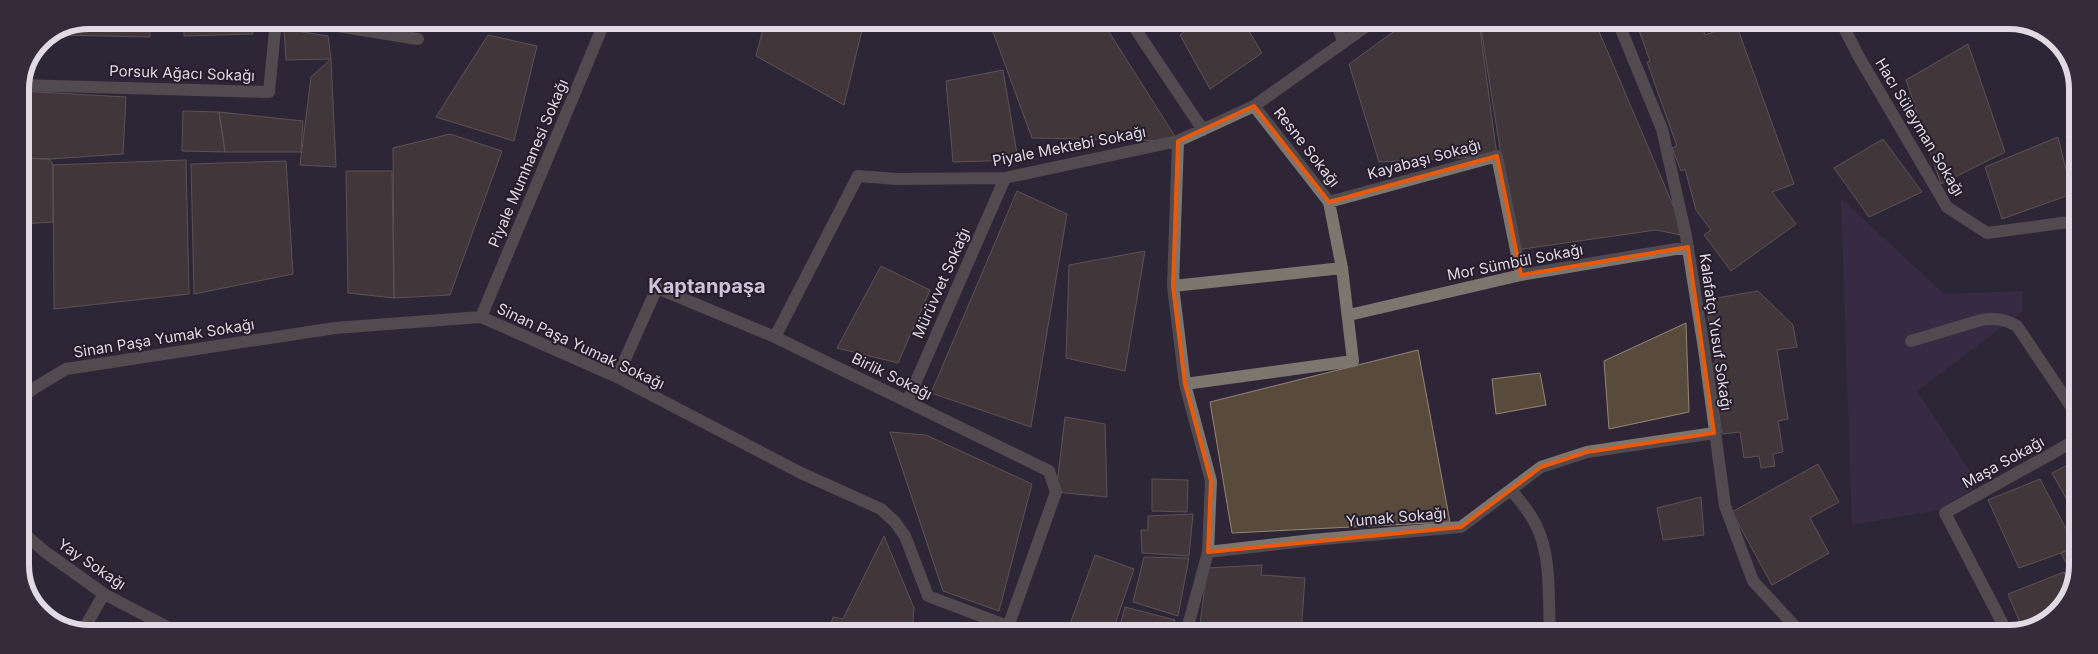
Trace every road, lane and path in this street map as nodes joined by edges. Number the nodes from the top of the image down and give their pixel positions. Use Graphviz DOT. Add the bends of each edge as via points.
graph roads {
  1 [pos="275,29"];
  2 [pos="356,29"];
  3 [pos="602,29"];
  4 [pos="1135,29"];
  5 [pos="1339,29"];
  6 [pos="1362,29"];
  7 [pos="1621,29"];
  8 [pos="1845,29"];
  9 [pos="418,39"];
  10 [pos="1343,43"];
  11 [pos="29,85"];
  12 [pos="1254,106"];
  13 [pos="1203,130"];
  14 [pos="1178,142"];
  15 [pos="1006,178"];
  16 [pos="1329,202"];
  17 [pos="2069,222"];
  18 [pos="1688,247"];
  19 [pos="1342,268"];
  20 [pos="1521,275"];
  21 [pos="1173,286"];
  22 [pos="1349,315"];
  23 [pos="481,317"];
  24 [pos="775,337"];
  25 [pos="1911,341"];
  26 [pos="617,377"];
  27 [pos="1185,384"];
  28 [pos="29,392"];
  29 [pos="907,402"];
  30 [pos="2069,404"];
  31 [pos="1714,433"];
  32 [pos="2069,444"];
  33 [pos="1511,490"];
  34 [pos="29,538"];
  35 [pos="1208,552"];
  36 [pos="104,594"];
  37 [pos="86,625"];
  38 [pos="164,625"];
  39 [pos="1003,625"];
  40 [pos="1009,625"];
  41 [pos="1188,625"];
  42 [pos="1549,625"];
  43 [pos="1794,625"];
  44 [pos="2003,625"];
  1 -- 11 [label="street, Porsuk Ağacı Sokağı" via="269,92"];
  2 -- 9 [label="street"];
  3 -- 23 [label="street, Piyale Mumhanesi Sokağı"];
  4 -- 13 [label="street"];
  5 -- 10 [label="street"];
  6 -- 10 [label="street, Piyale Mektebi Sokağı"];
  7 -- 18 [label="street, Kalafatçı Yusuf Sokağı" via="1662,129"];
  8 -- 17 [label="street, Hacı Süleyman Sokağı" via="1947,206 1987,233"];
  10 -- 12 [label="street, Piyale Mektebi Sokağı"];
  12 -- 13 [label="street, Piyale Mektebi Sokağı"];
  12 -- 16 [label="street, Resne Sokağı"];
  13 -- 14 [label="street, Piyale Mektebi Sokağı"];
  14 -- 15 [label="street, Piyale Mektebi Sokağı"];
  14 -- 21 [label="street"];
  15 -- 24 [label="street, Piyale Mektebi Sokağı" via="858,176"];
  15 -- 29 [label="street, Mürüvvet Sokağı"];
  16 -- 19 [label="street, Resne Sokağı"];
  16 -- 20 [label="street, Kayabaşı Sokağı" via="1497,156"];
  18 -- 20 [label="street, Mor Sümbül Sokağı"];
  18 -- 31 [label="street, Kalafatçı Yusuf Sokağı"];
  19 -- 21 [label="street"];
  19 -- 22 [label="street, Resne Sokağı"];
  20 -- 22 [label="street, Mor Sümbül Sokağı"];
  21 -- 27 [label="street"];
  22 -- 27 [label="street, Resne Sokağı" via="1353,361"];
  23 -- 26 [label="street, Sinan Paşa Yumak Sokağı"];
  23 -- 28 [label="street, Sinan Paşa Yumak Sokağı" via="335,328 66,370"];
  24 -- 26 [label="street, Birlik Sokağı" via="657,288"];
  24 -- 29 [label="street, Birlik Sokağı"];
  25 -- 30 [label="street" via="1991,318 2009,322 2017,326"];
  26 -- 39 [label="street, Sinan Paşa Yumak Sokağı" via="801,473 881,509 905,536 928,596"];
  27 -- 35 [label="street" via="1210,481"];
  29 -- 40 [label="street, Birlik Sokağı" via="1049,472 1056,492"];
  31 -- 33 [label="street, Yumak Sokağı" via="1587,452 1541,467"];
  31 -- 43 [label="street, Kalafatçı Yusuf Sokağı" via="1725,506 1753,581"];
  32 -- 44 [label="street, Maşa Sokağı" via="1945,513"];
  33 -- 35 [label="street, Yumak Sokağı" via="1461,527"];
  33 -- 42 [label="street" via="1537,526 1543,547"];
  34 -- 36 [label="street, Yay Sokağı"];
  35 -- 41 [label="street"];
  36 -- 37 [label="street"];
  36 -- 38 [label="street, Yay Sokağı"];
}
